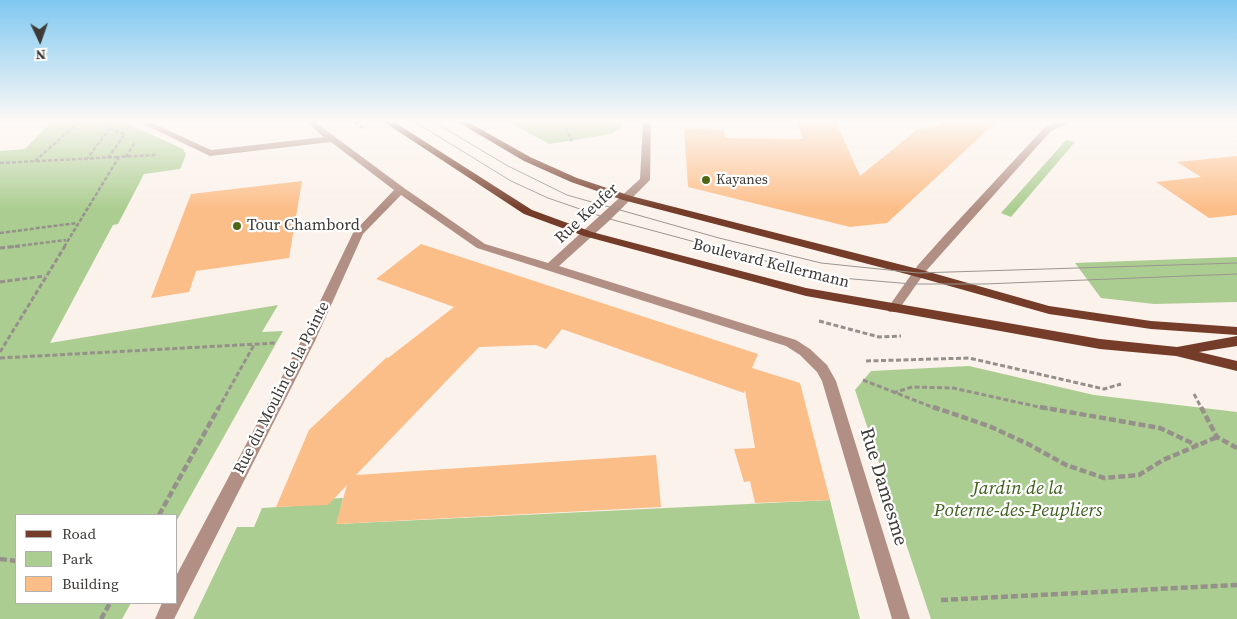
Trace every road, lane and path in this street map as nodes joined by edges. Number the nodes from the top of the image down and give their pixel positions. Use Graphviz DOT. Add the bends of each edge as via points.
graph roads {
  1 [pos="47,151"];
  2 [pos="93,151"];
  3 [pos="113,151"];
  4 [pos="130,151"];
  5 [pos="205,151"];
  6 [pos="228,151"];
  7 [pos="348,151"];
  8 [pos="433,151"];
  9 [pos="513,151"];
  10 [pos="646,151"];
  11 [pos="1028,151"];
  12 [pos="210,153"];
  13 [pos="119,157"];
  14 [pos="126,157"];
  15 [pos="108,158"];
  16 [pos="86,160"];
  17 [pos="34,162"];
  18 [pos="0,164"];
  19 [pos="400,190"];
  20 [pos="627,198"];
  21 [pos="77,222"];
  22 [pos="0,233"];
  23 [pos="588,234"];
  24 [pos="67,240"];
  25 [pos="0,248"];
  26 [pos="550,268"];
  27 [pos="918,273"];
  28 [pos="45,276"];
  29 [pos="0,282"];
  30 [pos="893,309"];
  31 [pos="1237,331"];
  32 [pos="1237,341"];
  33 [pos="282,343"];
  34 [pos="254,345"];
  35 [pos="1176,351"];
  36 [pos="0,352"];
  37 [pos="0,358"];
  38 [pos="866,362"];
  39 [pos="1237,366"];
  40 [pos="863,380"];
  41 [pos="1121,384"];
  42 [pos="893,393"];
  43 [pos="1194,394"];
  44 [pos="1217,437"];
  45 [pos="1198,446"];
  46 [pos="1237,448"];
  47 [pos="160,514"];
  48 [pos="0,559"];
  49 [pos="15,561"];
  50 [pos="1237,585"];
  51 [pos="178,591"];
  52 [pos="942,600"];
  53 [pos="109,604"];
  54 [pos="172,604"];
  55 [pos="101,619"];
  56 [pos="164,619"];
  57 [pos="901,619"];
  1 -- 17 [label="path"];
  2 -- 16 [label="path"];
  3 -- 15 [label="path"];
  4 -- 14 [label="path"];
  5 -- 12 [label="street"];
  6 -- 12 [label="street"];
  7 -- 19 [label="street"];
  8 -- 23 [label="main road, Boulevard Kellermann" via="528,212"];
  9 -- 20 [label="main road, Boulevard Kellermann" via="574,180"];
  10 -- 20 [label="street, Rue Keufer" via="644,180"];
  11 -- 27 [label="street"];
  12 -- 14 [label="path"];
  13 -- 14 [label="path"];
  13 -- 15 [label="path"];
  13 -- 21 [label="path"];
  15 -- 16 [label="path"];
  16 -- 17 [label="path"];
  17 -- 18 [label="path"];
  19 -- 26 [label="street" via="481,246"];
  19 -- 51 [label="street, Rue du Moulin de la Pointe" via="358,233 308,341"];
  20 -- 23 [label="street, Rue Keufer"];
  20 -- 27 [label="main road, Boulevard Kellermann"];
  21 -- 22 [label="path"];
  21 -- 24 [label="path"];
  23 -- 26 [label="street, Rue Keufer"];
  23 -- 30 [label="main road, Boulevard Kellermann" via="763,282"];
  24 -- 25 [label="path"];
  24 -- 28 [label="path"];
  26 -- 57 [label="street, Rue Damesme" via="791,343 805,352 822,369 828,381"];
  27 -- 30 [label="street"];
  27 -- 31 [label="main road, Boulevard Kellermann" via="1049,310 1152,325"];
  28 -- 29 [label="path"];
  28 -- 36 [label="path"];
  30 -- 35 [label="main road, Boulevard Kellermann" via="1100,344"];
  32 -- 35 [label="main road, Boulevard Kellermann"];
  33 -- 34 [label="path"];
  34 -- 37 [label="path"];
  34 -- 47 [label="path"];
  35 -- 39 [label="main road, Boulevard Kellermann"];
  38 -- 41 [label="path" via="969,358 1104,389"];
  40 -- 42 [label="path"];
  42 -- 45 [label="path" via="912,387 954,388 1038,407 1160,428"];
  42 -- 45 [label="path" via="989,426 1066,465 1104,478 1140,475 1163,460"];
  43 -- 44 [label="path"];
  44 -- 45 [label="path"];
  44 -- 46 [label="path"];
  48 -- 49 [label="path"];
  50 -- 52 [label="path"];
  53 -- 55 [label="path"];
  54 -- 56 [label="street"];
}
